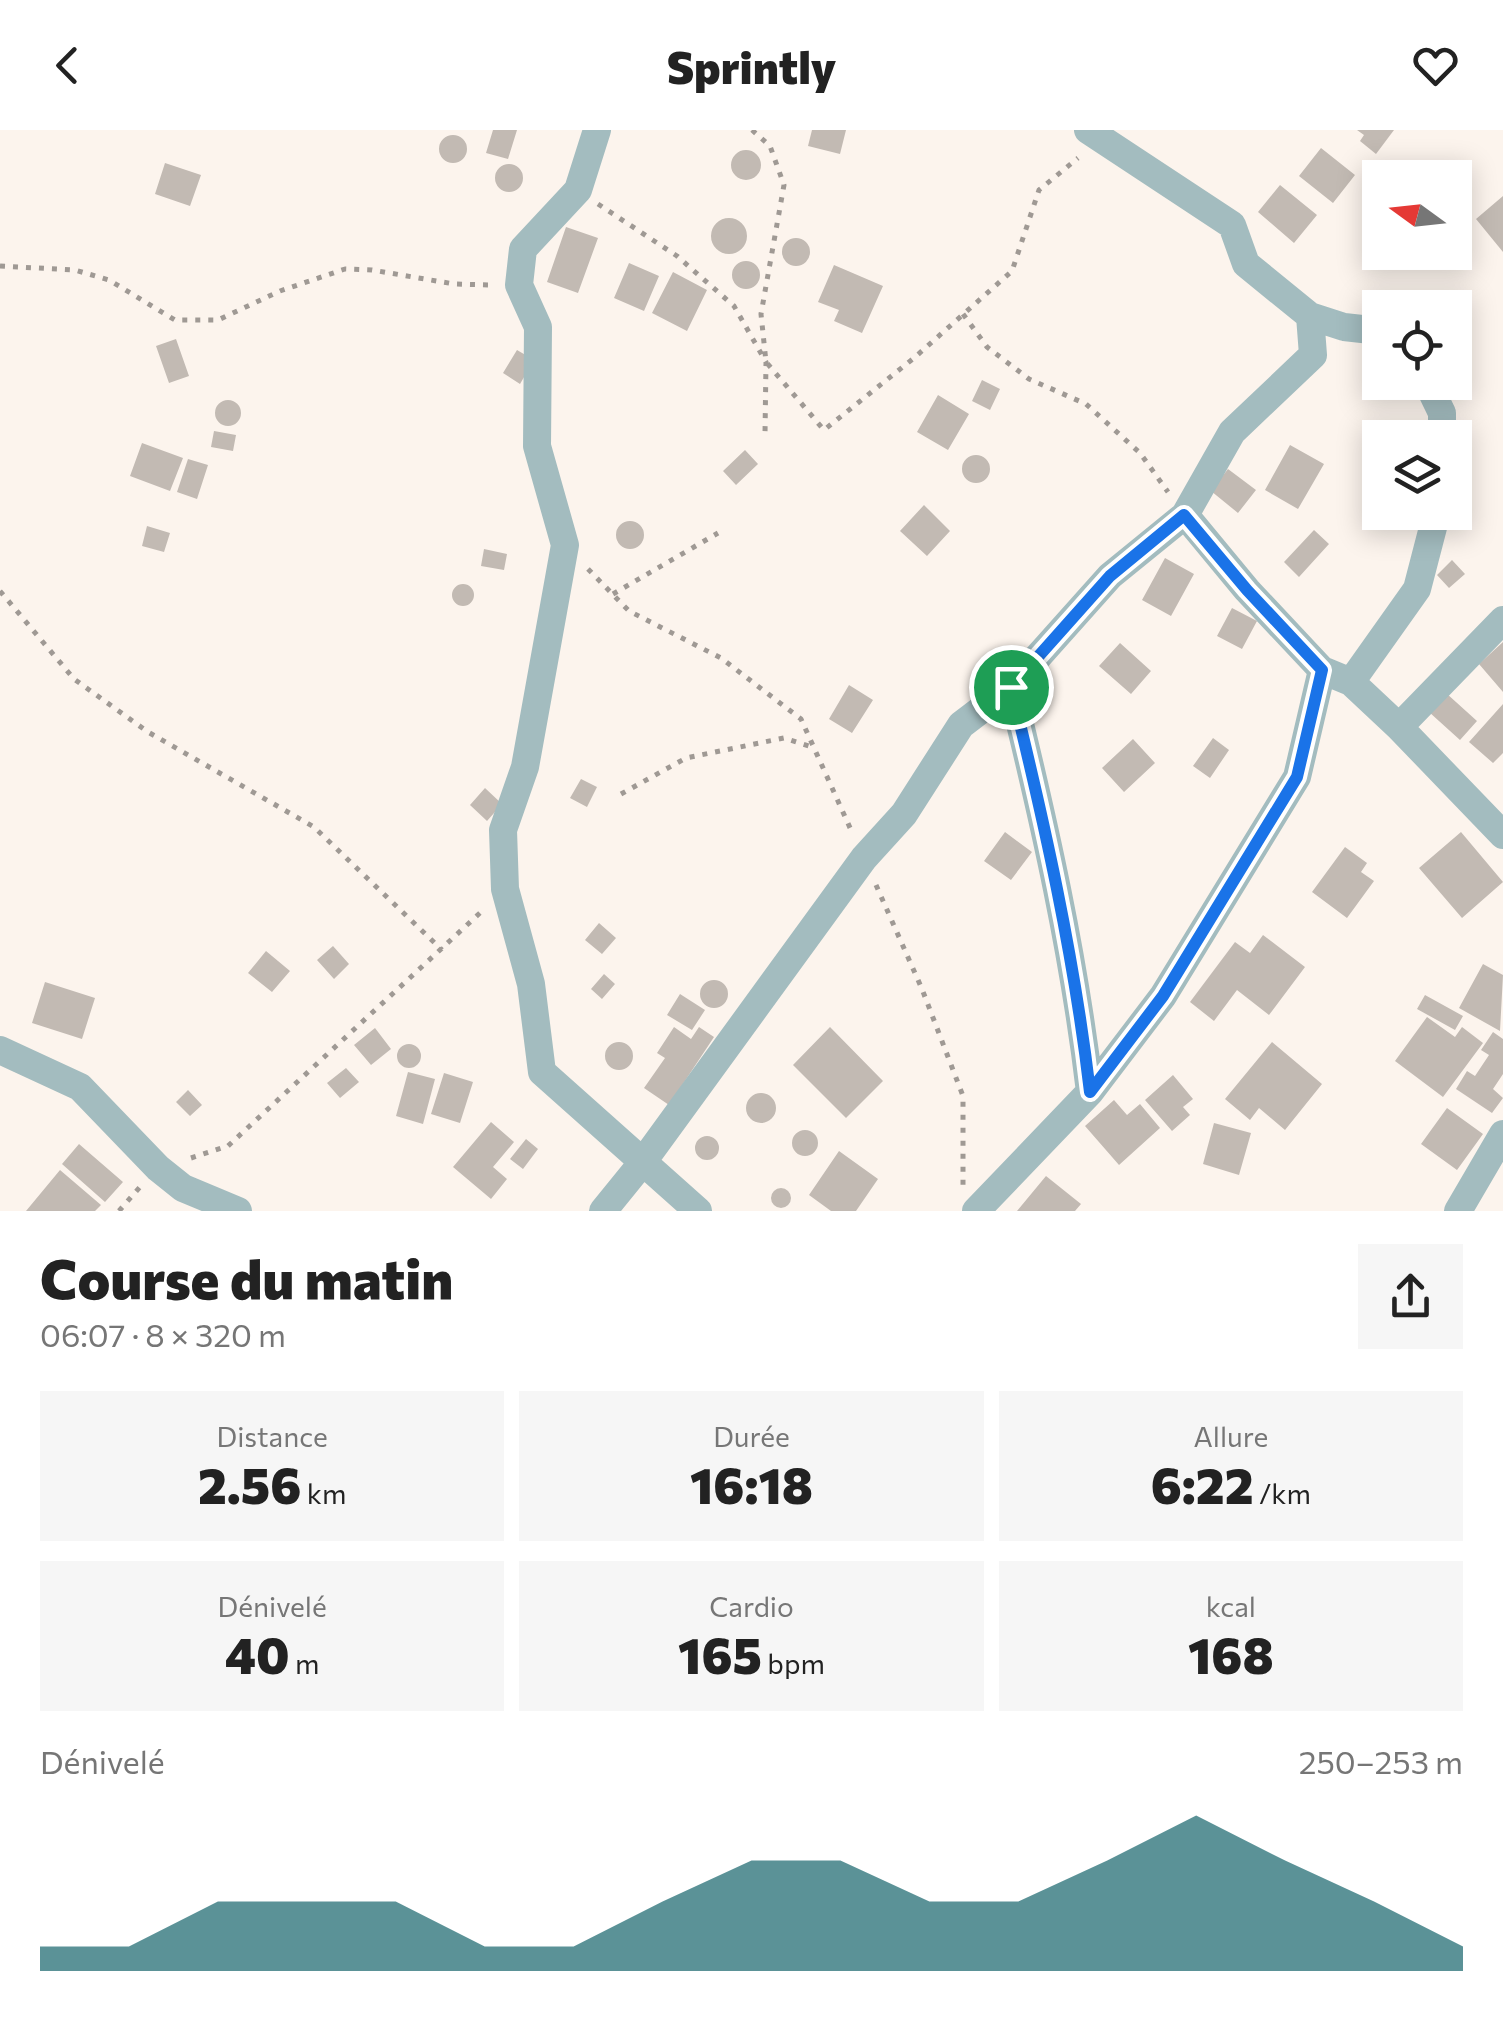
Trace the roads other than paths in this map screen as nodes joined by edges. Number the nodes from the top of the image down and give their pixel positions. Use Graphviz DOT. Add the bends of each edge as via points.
graph roads {
  1 [pos="597,130"];
  2 [pos="1095,134"];
  3 [pos="1310,316"];
  4 [pos="1362,329"];
  5 [pos="1184,515"];
  6 [pos="1433,530"];
  7 [pos="1503,620"];
  8 [pos="1322,670"];
  9 [pos="1351,682"];
  10 [pos="1011,687"];
  11 [pos="1399,726"];
  12 [pos="1503,835"];
  13 [pos="0,1050"];
  14 [pos="1090,1092"];
  15 [pos="1503,1134"];
  16 [pos="642,1163"];
  17 [pos="969,1201"];
  18 [pos="238,1211"];
  19 [pos="602,1211"];
  20 [pos="698,1211"];
  21 [pos="1458,1211"];
  1 -- 16 [label="street" via="578,190 523,249 519,285 538,327 537,446 566,545 525,767 503,830 505,889 531,984 542,1072"];
  2 -- 3 [label="street" via="1232,225 1246,264"];
  3 -- 4 [label="street"];
  3 -- 5 [label="street" via="1313,355 1232,432"];
  5 -- 8 [label="street"];
  5 -- 10 [label="street" via="1110,576"];
  6 -- 9 [label="street" via="1418,590"];
  7 -- 11 [label="street"];
  8 -- 9 [label="street"];
  8 -- 14 [label="street" via="1297,777 1163,996"];
  9 -- 11 [label="street"];
  10 -- 14 [label="street" via="1079,994"];
  10 -- 16 [label="street" via="960,725 904,814 864,858"];
  11 -- 12 [label="street"];
  13 -- 18 [label="street" via="80,1087 183,1188"];
  14 -- 17 [label="street"];
  15 -- 21 [label="street"];
  16 -- 19 [label="street"];
  16 -- 20 [label="street"];
}
